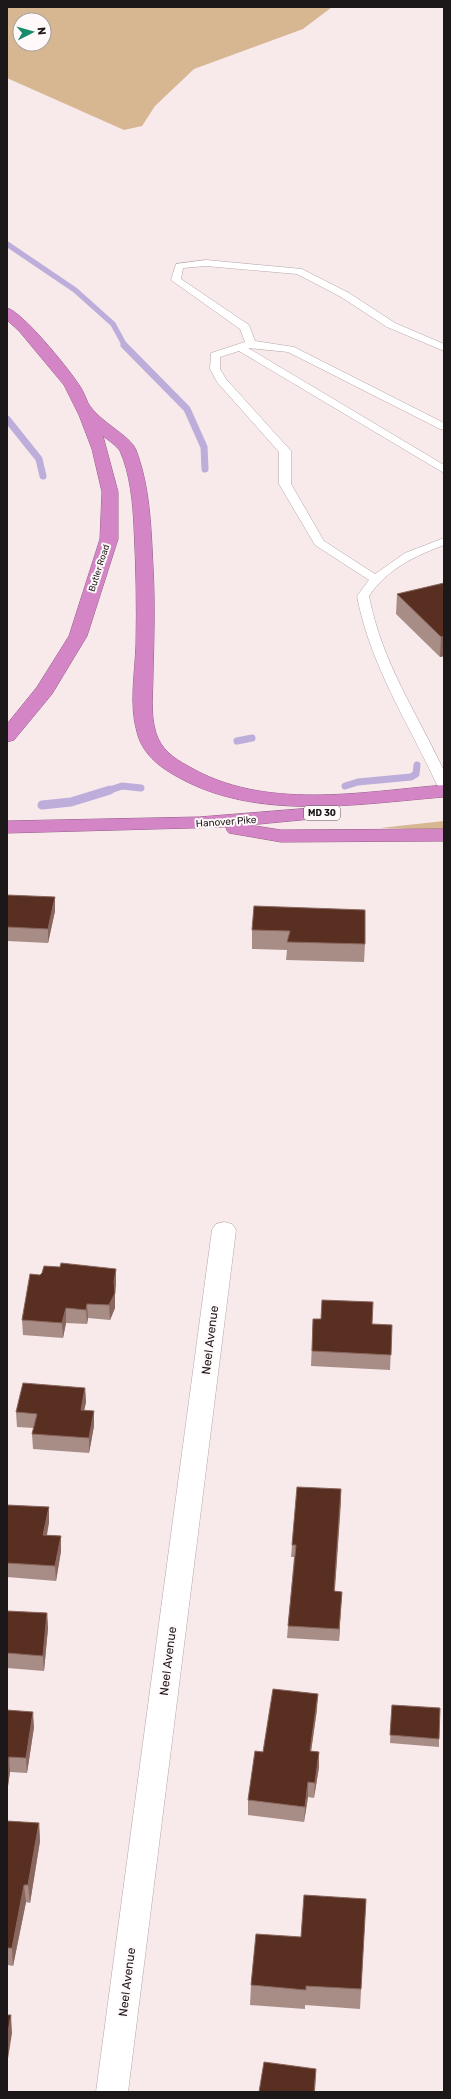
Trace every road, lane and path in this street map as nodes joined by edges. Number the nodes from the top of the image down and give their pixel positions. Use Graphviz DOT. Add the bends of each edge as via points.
graph roads {
  1 [pos="7,312"];
  2 [pos="251,344"];
  3 [pos="239,347"];
  4 [pos="444,348"];
  5 [pos="87,415"];
  6 [pos="444,427"];
  7 [pos="444,470"];
  8 [pos="444,541"];
  9 [pos="375,579"];
  10 [pos="7,736"];
  11 [pos="444,785"];
  12 [pos="444,791"];
  13 [pos="444,801"];
  14 [pos="199,823"];
  15 [pos="7,827"];
  16 [pos="444,835"];
  17 [pos="224,1230"];
  18 [pos="112,2092"];
  1 -- 5 [label="highway, Butler Road" via="62,372"];
  2 -- 3 [label="lane"];
  2 -- 4 [label="lane" via="245,327 176,280 179,266 206,263 299,271 345,295 391,325"];
  2 -- 6 [label="lane" via="290,349"];
  3 -- 7 [label="lane"];
  3 -- 9 [label="lane" via="215,355 215,369 221,380 285,451 284,484 319,543"];
  5 -- 10 [label="highway, Butler Road" via="100,449 110,492 109,539 78,636 45,690"];
  5 -- 12 [label="highway" via="128,448 141,497 146,590 143,713 150,744 163,759 182,773 201,782 258,798 321,800"];
  8 -- 9 [label="lane" via="390,567"];
  9 -- 11 [label="lane" via="363,596 366,614 396,691"];
  13 -- 14 [label="highway, Hanover Pike / MD 30"];
  14 -- 15 [label="highway, Hanover Pike / MD 30"];
  14 -- 16 [label="highway" via="281,836"];
  17 -- 18 [label="street, Neel Avenue"];
}
